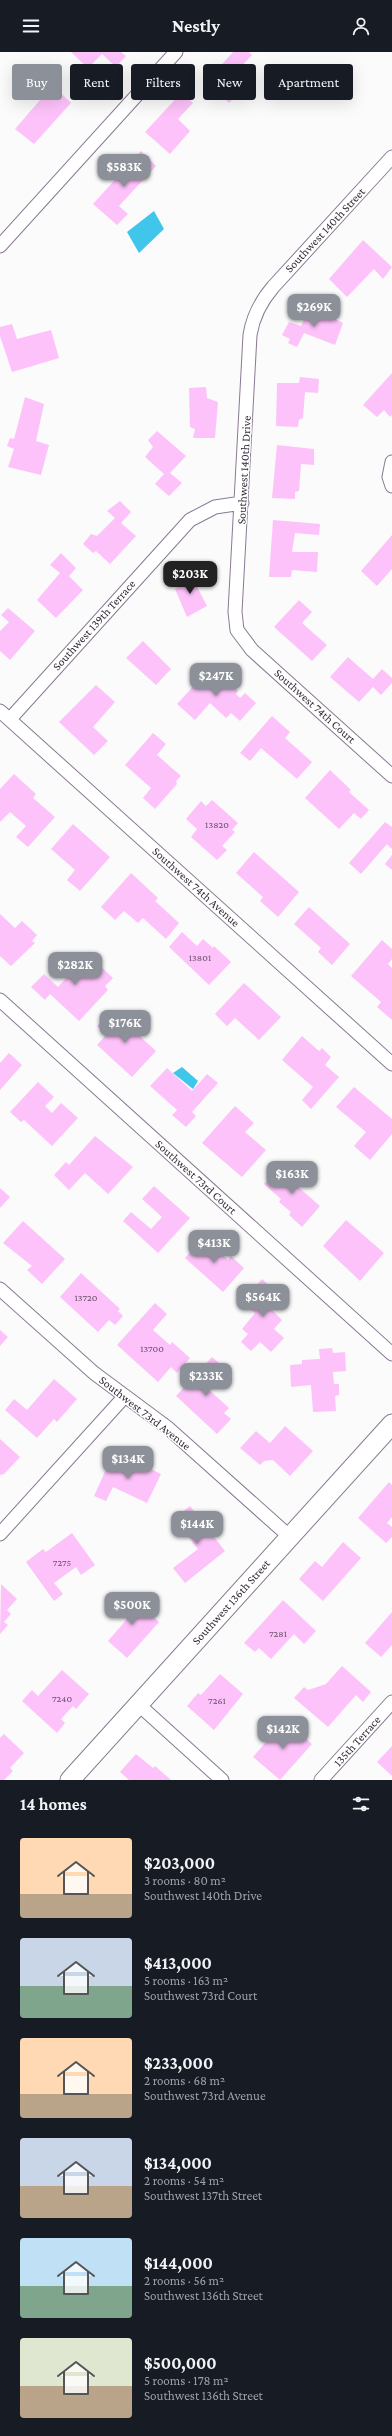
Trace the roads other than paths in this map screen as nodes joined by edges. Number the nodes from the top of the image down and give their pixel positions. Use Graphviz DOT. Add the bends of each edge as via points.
graph roads {
  1 [pos="176,52"];
  2 [pos="392,157"];
  3 [pos="0,246"];
  4 [pos="259,305"];
  5 [pos="392,462"];
  6 [pos="391,481"];
  7 [pos="242,503"];
  8 [pos="239,634"];
  9 [pos="5,715"];
  10 [pos="392,776"];
  11 [pos="0,1000"];
  12 [pos="392,1064"];
  13 [pos="0,1288"];
  14 [pos="392,1354"];
  15 [pos="125,1396"];
  16 [pos="392,1424"];
  17 [pos="0,1534"];
  18 [pos="290,1537"];
  19 [pos="392,1702"];
  20 [pos="138,1704"];
  21 [pos="70,1780"];
  22 [pos="222,1780"];
  23 [pos="321,1780"];
  1 -- 3 [label="street"];
  2 -- 4 [label="street, Southwest 140th Street"];
  4 -- 7 [label="street, Southwest 140th Drive" via="250,335"];
  5 -- 6 [label="street"];
  7 -- 8 [label="street, Southwest 140th Drive" via="235,612"];
  7 -- 9 [label="street, Southwest 139th Terrace" via="215,507 190,520"];
  8 -- 10 [label="street, Southwest 74th Court" via="252,650"];
  9 -- 12 [label="street, Southwest 74th Avenue"];
  11 -- 14 [label="street, Southwest 73rd Court"];
  13 -- 15 [label="street, Southwest 73rd Avenue" via="81,1362"];
  15 -- 17 [label="street"];
  15 -- 18 [label="street, Southwest 73rd Avenue" via="168,1428"];
  16 -- 18 [label="street, Southwest 136th Street"];
  18 -- 20 [label="street, Southwest 136th Street"];
  19 -- 23 [label="street, 135th Terrace"];
  20 -- 21 [label="street, Southwest 136th Street"];
  20 -- 22 [label="street"];
}
